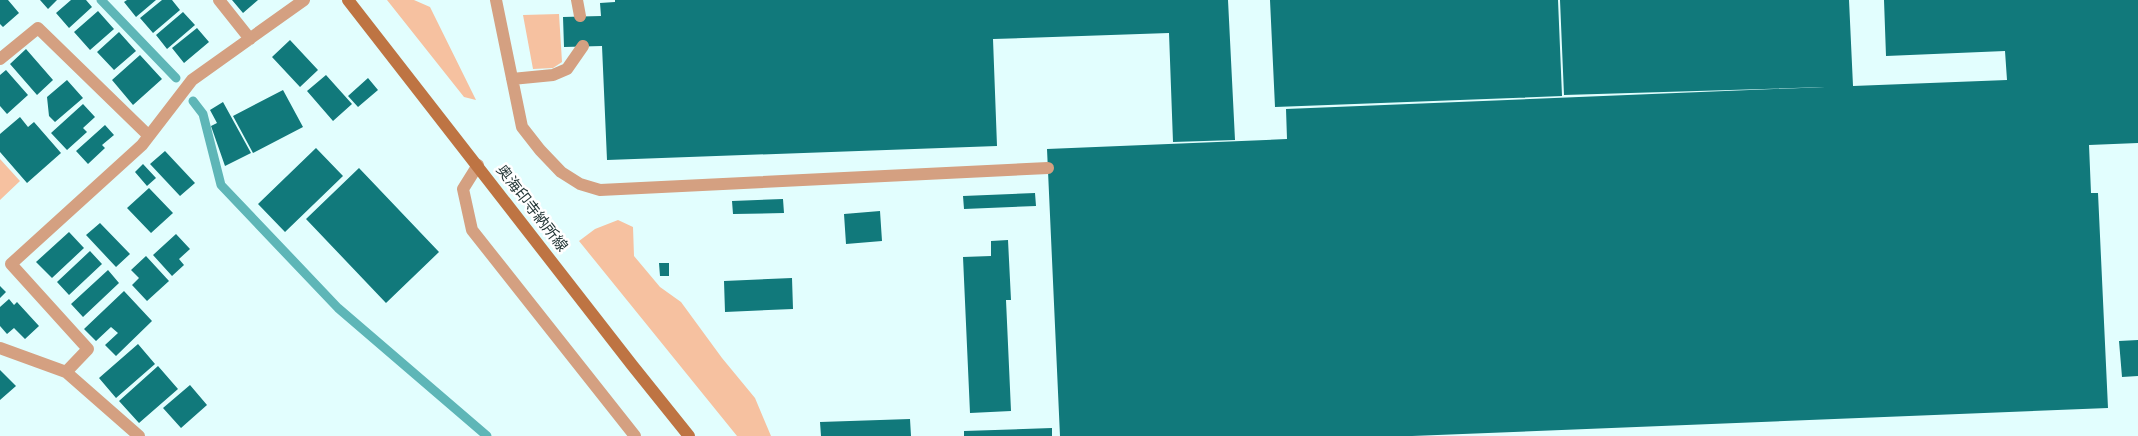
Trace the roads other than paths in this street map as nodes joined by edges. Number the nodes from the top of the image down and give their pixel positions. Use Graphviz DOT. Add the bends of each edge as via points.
graph roads {
  1 [pos="219,0"];
  2 [pos="304,0"];
  3 [pos="348,0"];
  4 [pos="496,0"];
  5 [pos="577,0"];
  6 [pos="580,16"];
  7 [pos="250,39"];
  8 [pos="583,46"];
  9 [pos="0,59"];
  10 [pos="512,78"];
  11 [pos="149,136"];
  12 [pos="478,165"];
  13 [pos="1048,168"];
  14 [pos="0,348"];
  15 [pos="66,372"];
  16 [pos="139,436"];
  17 [pos="635,436"];
  18 [pos="690,436"];
  1 -- 7 [label="street"];
  2 -- 7 [label="street"];
  3 -- 12 [label="main road, 奥海印寺納所線"];
  4 -- 10 [label="street"];
  5 -- 6 [label="street"];
  7 -- 11 [label="street" via="192,80"];
  8 -- 10 [label="street" via="566,69 560,72"];
  9 -- 11 [label="street" via="38,28"];
  10 -- 13 [label="street" via="522,127 540,150 561,172 580,184 600,190"];
  11 -- 15 [label="street" via="11,264 88,349"];
  12 -- 17 [label="street" via="463,188 472,230"];
  12 -- 18 [label="main road, 奥海印寺納所線"];
  14 -- 15 [label="street"];
  15 -- 16 [label="street"];
}
